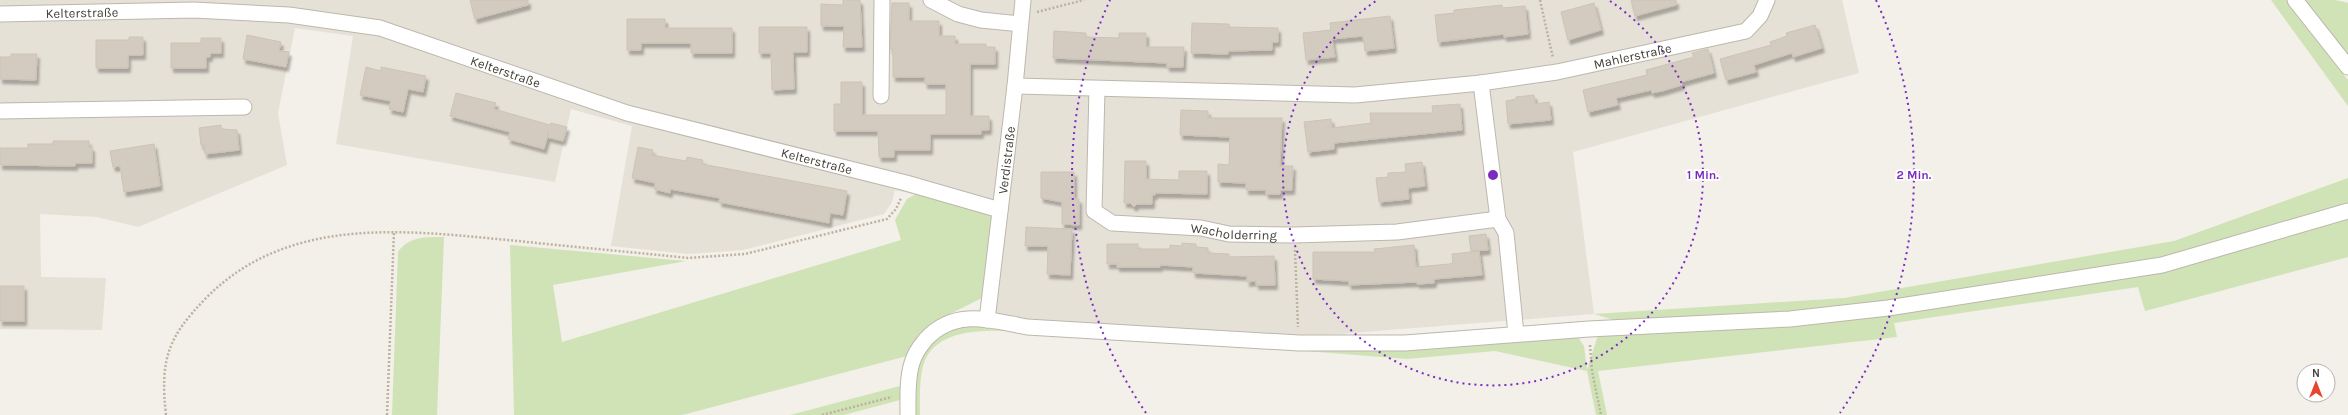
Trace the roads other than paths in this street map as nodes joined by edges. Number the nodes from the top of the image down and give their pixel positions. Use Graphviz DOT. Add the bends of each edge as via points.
graph roads {
  1 [pos="882,0"];
  2 [pos="931,0"];
  3 [pos="1023,0"];
  4 [pos="1767,0"];
  5 [pos="2295,0"];
  6 [pos="0,14"];
  7 [pos="1020,20"];
  8 [pos="2348,68"];
  9 [pos="1481,83"];
  10 [pos="1015,86"];
  11 [pos="1097,89"];
  12 [pos="881,96"];
  13 [pos="244,107"];
  14 [pos="0,111"];
  15 [pos="1000,210"];
  16 [pos="2348,211"];
  17 [pos="1498,219"];
  18 [pos="987,320"];
  19 [pos="1516,334"];
  20 [pos="908,415"];
  1 -- 12 [label="street"];
  2 -- 7 [label="street" via="958,14 981,20"];
  3 -- 7 [label="street, Verdistraße"];
  4 -- 9 [label="street, Mahlerstraße" via="1760,16 1746,31 1557,72"];
  5 -- 8 [label="street"];
  6 -- 15 [label="street, Kelterstraße" via="194,10 289,15 380,28 627,113 906,182"];
  7 -- 10 [label="street, Verdistraße"];
  9 -- 11 [label="street" via="1355,95"];
  9 -- 17 [label="street"];
  10 -- 11 [label="street"];
  10 -- 15 [label="street, Verdistraße"];
  11 -- 17 [label="street, Wacholderring" via="1094,212 1112,223 1201,228 1229,234 1294,235 1397,232"];
  13 -- 14 [label="street"];
  15 -- 18 [label="street, Verdistraße"];
  16 -- 19 [label="street" via="2162,265 1888,308 1790,319"];
  17 -- 19 [label="street" via="1506,232"];
  18 -- 19 [label="street" via="1027,327 1299,343 1405,343"];
  18 -- 20 [label="street" via="958,319 936,328 922,344 912,362"];
}
